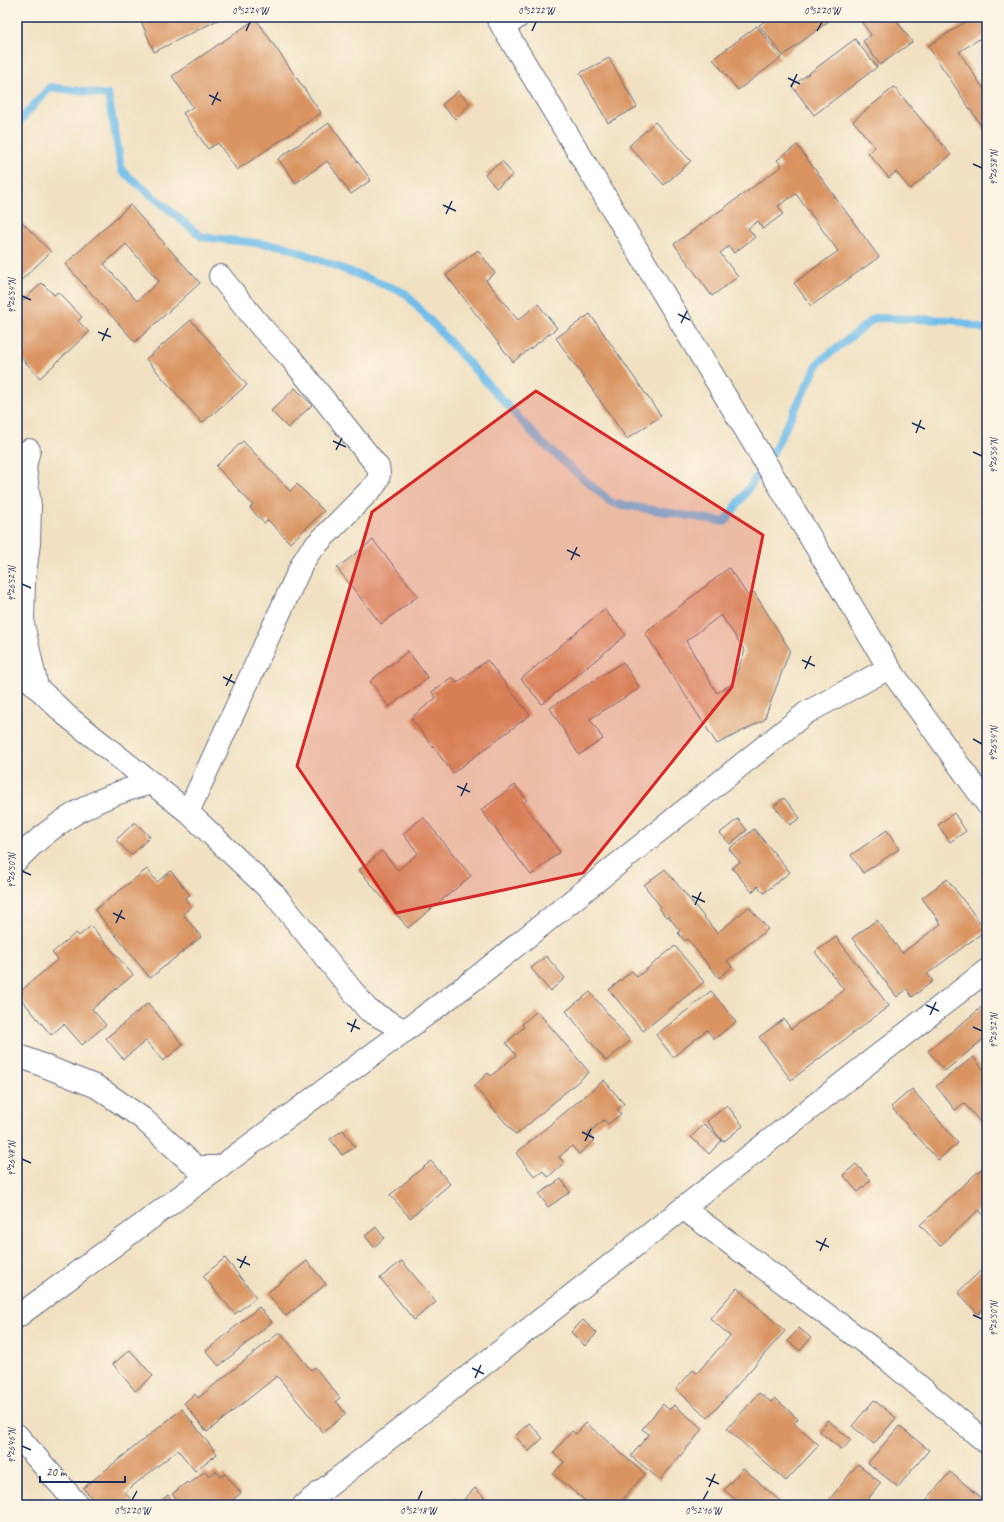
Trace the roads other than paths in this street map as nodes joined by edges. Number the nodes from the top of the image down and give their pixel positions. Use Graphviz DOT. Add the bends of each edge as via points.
graph roads {
  1 [pos="506,21"];
  2 [pos="220,276"];
  3 [pos="28,450"];
  4 [pos="17,668"];
  5 [pos="889,668"];
  6 [pos="37,687"];
  7 [pos="152,783"];
  8 [pos="987,804"];
  9 [pos="188,812"];
  10 [pos="17,860"];
  11 [pos="987,970"];
  12 [pos="405,1031"];
  13 [pos="17,1055"];
  14 [pos="220,1167"];
  15 [pos="684,1209"];
  16 [pos="17,1317"];
  17 [pos="17,1435"];
  18 [pos="987,1443"];
  19 [pos="78,1505"];
  20 [pos="304,1505"];
  1 -- 5 [label="street" via="748,434"];
  2 -- 9 [label="street" via="262,328 290,357 378,467 379,472 374,486 310,551 302,564"];
  3 -- 6 [label="street" via="25,467 30,506 29,543 22,624"];
  4 -- 6 [label="street"];
  5 -- 8 [label="street"];
  5 -- 12 [label="street" via="806,713 472,981"];
  6 -- 7 [label="street" via="67,716"];
  7 -- 9 [label="street"];
  7 -- 10 [label="street" via="134,787 84,808 40,837"];
  9 -- 12 [label="street" via="274,894 368,1010"];
  11 -- 15 [label="street"];
  12 -- 14 [label="street"];
  13 -- 14 [label="street" via="97,1087 142,1118 196,1167"];
  14 -- 16 [label="street"];
  15 -- 18 [label="street" via="888,1360"];
  15 -- 20 [label="street"];
  17 -- 19 [label="street"];
}
